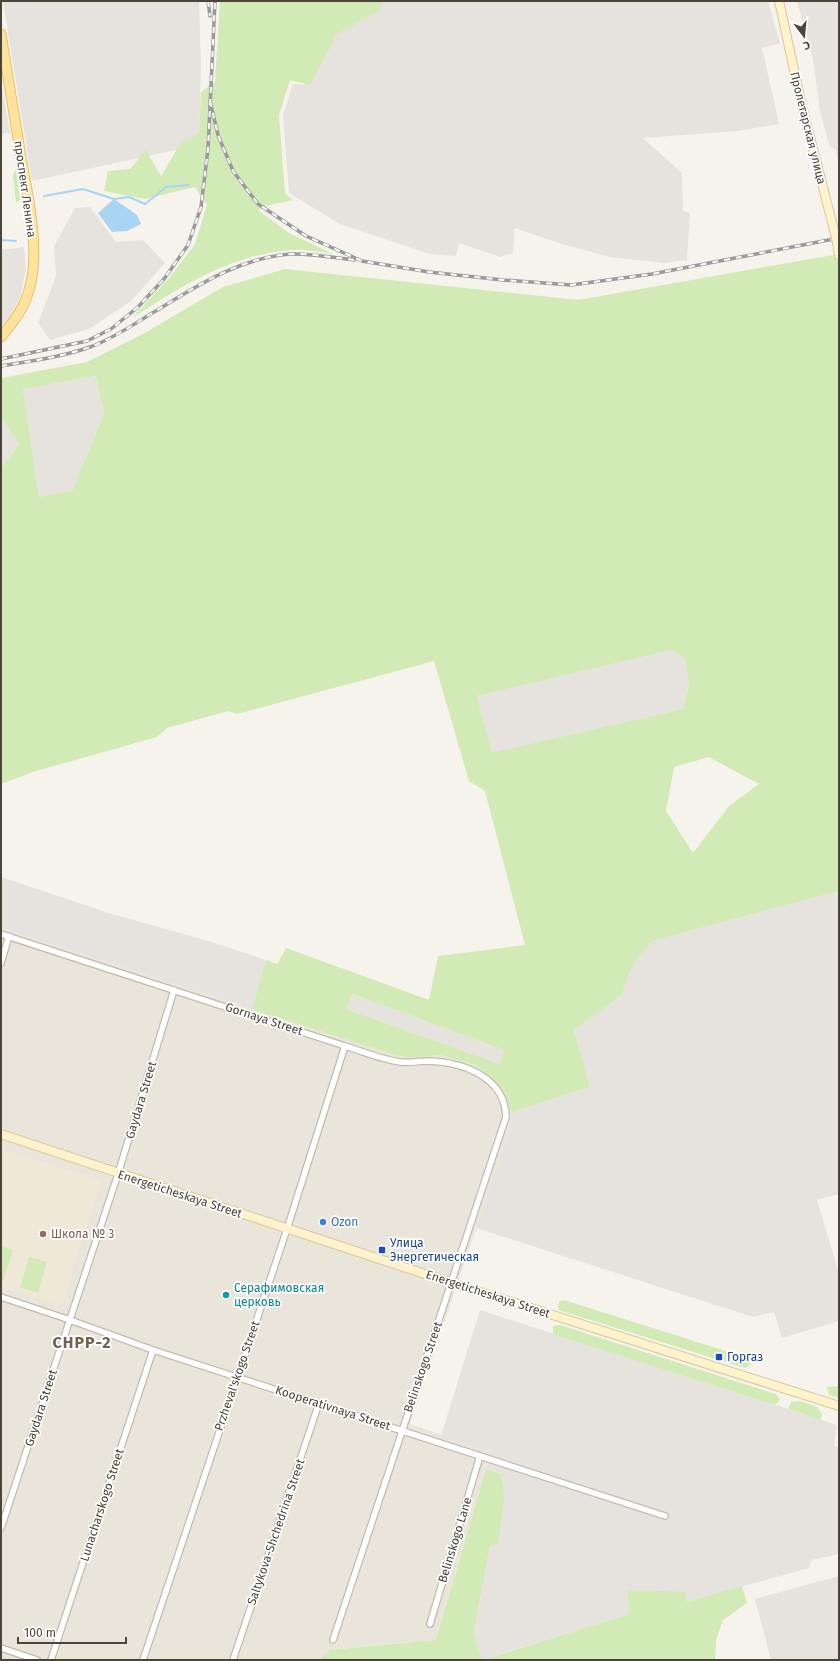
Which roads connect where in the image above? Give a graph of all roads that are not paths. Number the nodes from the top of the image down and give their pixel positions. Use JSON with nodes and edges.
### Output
{"nodes":[{"id":1,"x":779,"y":1,"type":"edge"},
{"id":2,"x":1,"y":34,"type":"edge"},
{"id":3,"x":839,"y":255,"type":"edge"},
{"id":4,"x":1,"y":337,"type":"edge"},
{"id":5,"x":1,"y":934,"type":"edge"},
{"id":6,"x":9,"y":936,"type":"junction"},
{"id":7,"x":1,"y":963,"type":"edge"},
{"id":8,"x":174,"y":990,"type":"junction"},
{"id":9,"x":345,"y":1046,"type":"junction"},
{"id":10,"x":506,"y":1117,"type":"joint"},
{"id":11,"x":1,"y":1134,"type":"edge"},
{"id":12,"x":118,"y":1174,"type":"junction"},
{"id":13,"x":287,"y":1229,"type":"junction"},
{"id":14,"x":452,"y":1283,"type":"junction"},
{"id":15,"x":1,"y":1298,"type":"edge"},
{"id":16,"x":70,"y":1320,"type":"junction"},
{"id":17,"x":153,"y":1350,"type":"junction"},
{"id":18,"x":237,"y":1377,"type":"junction"},
{"id":19,"x":319,"y":1404,"type":"junction"},
{"id":20,"x":839,"y":1406,"type":"edge"},
{"id":21,"x":402,"y":1430,"type":"junction"},
{"id":22,"x":480,"y":1456,"type":"junction"},
{"id":23,"x":665,"y":1516,"type":"dead end"},
{"id":24,"x":1,"y":1528,"type":"edge"},
{"id":25,"x":430,"y":1624,"type":"dead end"},
{"id":26,"x":333,"y":1640,"type":"dead end"},
{"id":27,"x":1,"y":1648,"type":"edge"},
{"id":28,"x":38,"y":1660,"type":"edge"},
{"id":29,"x":51,"y":1660,"type":"edge"},
{"id":30,"x":143,"y":1660,"type":"edge"},
{"id":31,"x":233,"y":1660,"type":"edge"}],
"edges":[{"from":1,"to":3,"type":"street","name":"Пролетарская улица","bridge":true},
{"from":2,"to":4,"type":"main road","name":"проспект Ленина"},
{"from":5,"to":6,"type":"street","name":"Gornaya Street"},
{"from":6,"to":7,"type":"street"},
{"from":6,"to":8,"type":"street","name":"Gornaya Street"},
{"from":8,"to":9,"type":"street","name":"Gornaya Street"},
{"from":8,"to":12,"type":"street","name":"Gaydara Street"},
{"from":9,"to":10,"type":"street","name":"Gornaya Street"},
{"from":9,"to":13,"type":"street","name":"Przheval'skogo Street"},
{"from":10,"to":14,"type":"street","name":"Belinskogo Street"},
{"from":11,"to":12,"type":"street","name":"Energeticheskaya Street"},
{"from":12,"to":13,"type":"street","name":"Energeticheskaya Street"},
{"from":12,"to":16,"type":"street","name":"Gaydara Street"},
{"from":13,"to":14,"type":"street","name":"Energeticheskaya Street"},
{"from":13,"to":18,"type":"street","name":"Przheval'skogo Street"},
{"from":14,"to":20,"type":"street","name":"Energeticheskaya Street"},
{"from":14,"to":21,"type":"street","name":"Belinskogo Street"},
{"from":15,"to":16,"type":"street","name":"Kooperativnaya Street"},
{"from":16,"to":17,"type":"street","name":"Kooperativnaya Street"},
{"from":16,"to":24,"type":"street","name":"Gaydara Street"},
{"from":17,"to":18,"type":"street","name":"Kooperativnaya Street"},
{"from":17,"to":29,"type":"street","name":"Lunacharskogo Street"},
{"from":18,"to":19,"type":"street","name":"Kooperativnaya Street"},
{"from":18,"to":30,"type":"street","name":"Przheval'skogo Street"},
{"from":19,"to":21,"type":"street","name":"Kooperativnaya Street"},
{"from":19,"to":31,"type":"street","name":"Saltykova-Shchedrina Street"},
{"from":21,"to":22,"type":"street","name":"Kooperativnaya Street"},
{"from":21,"to":26,"type":"street","name":"Belinskogo Street"},
{"from":22,"to":23,"type":"street","name":"Kooperativnaya Street"},
{"from":22,"to":25,"type":"street","name":"Belinskogo Lane"},
{"from":27,"to":28,"type":"street"}]}
